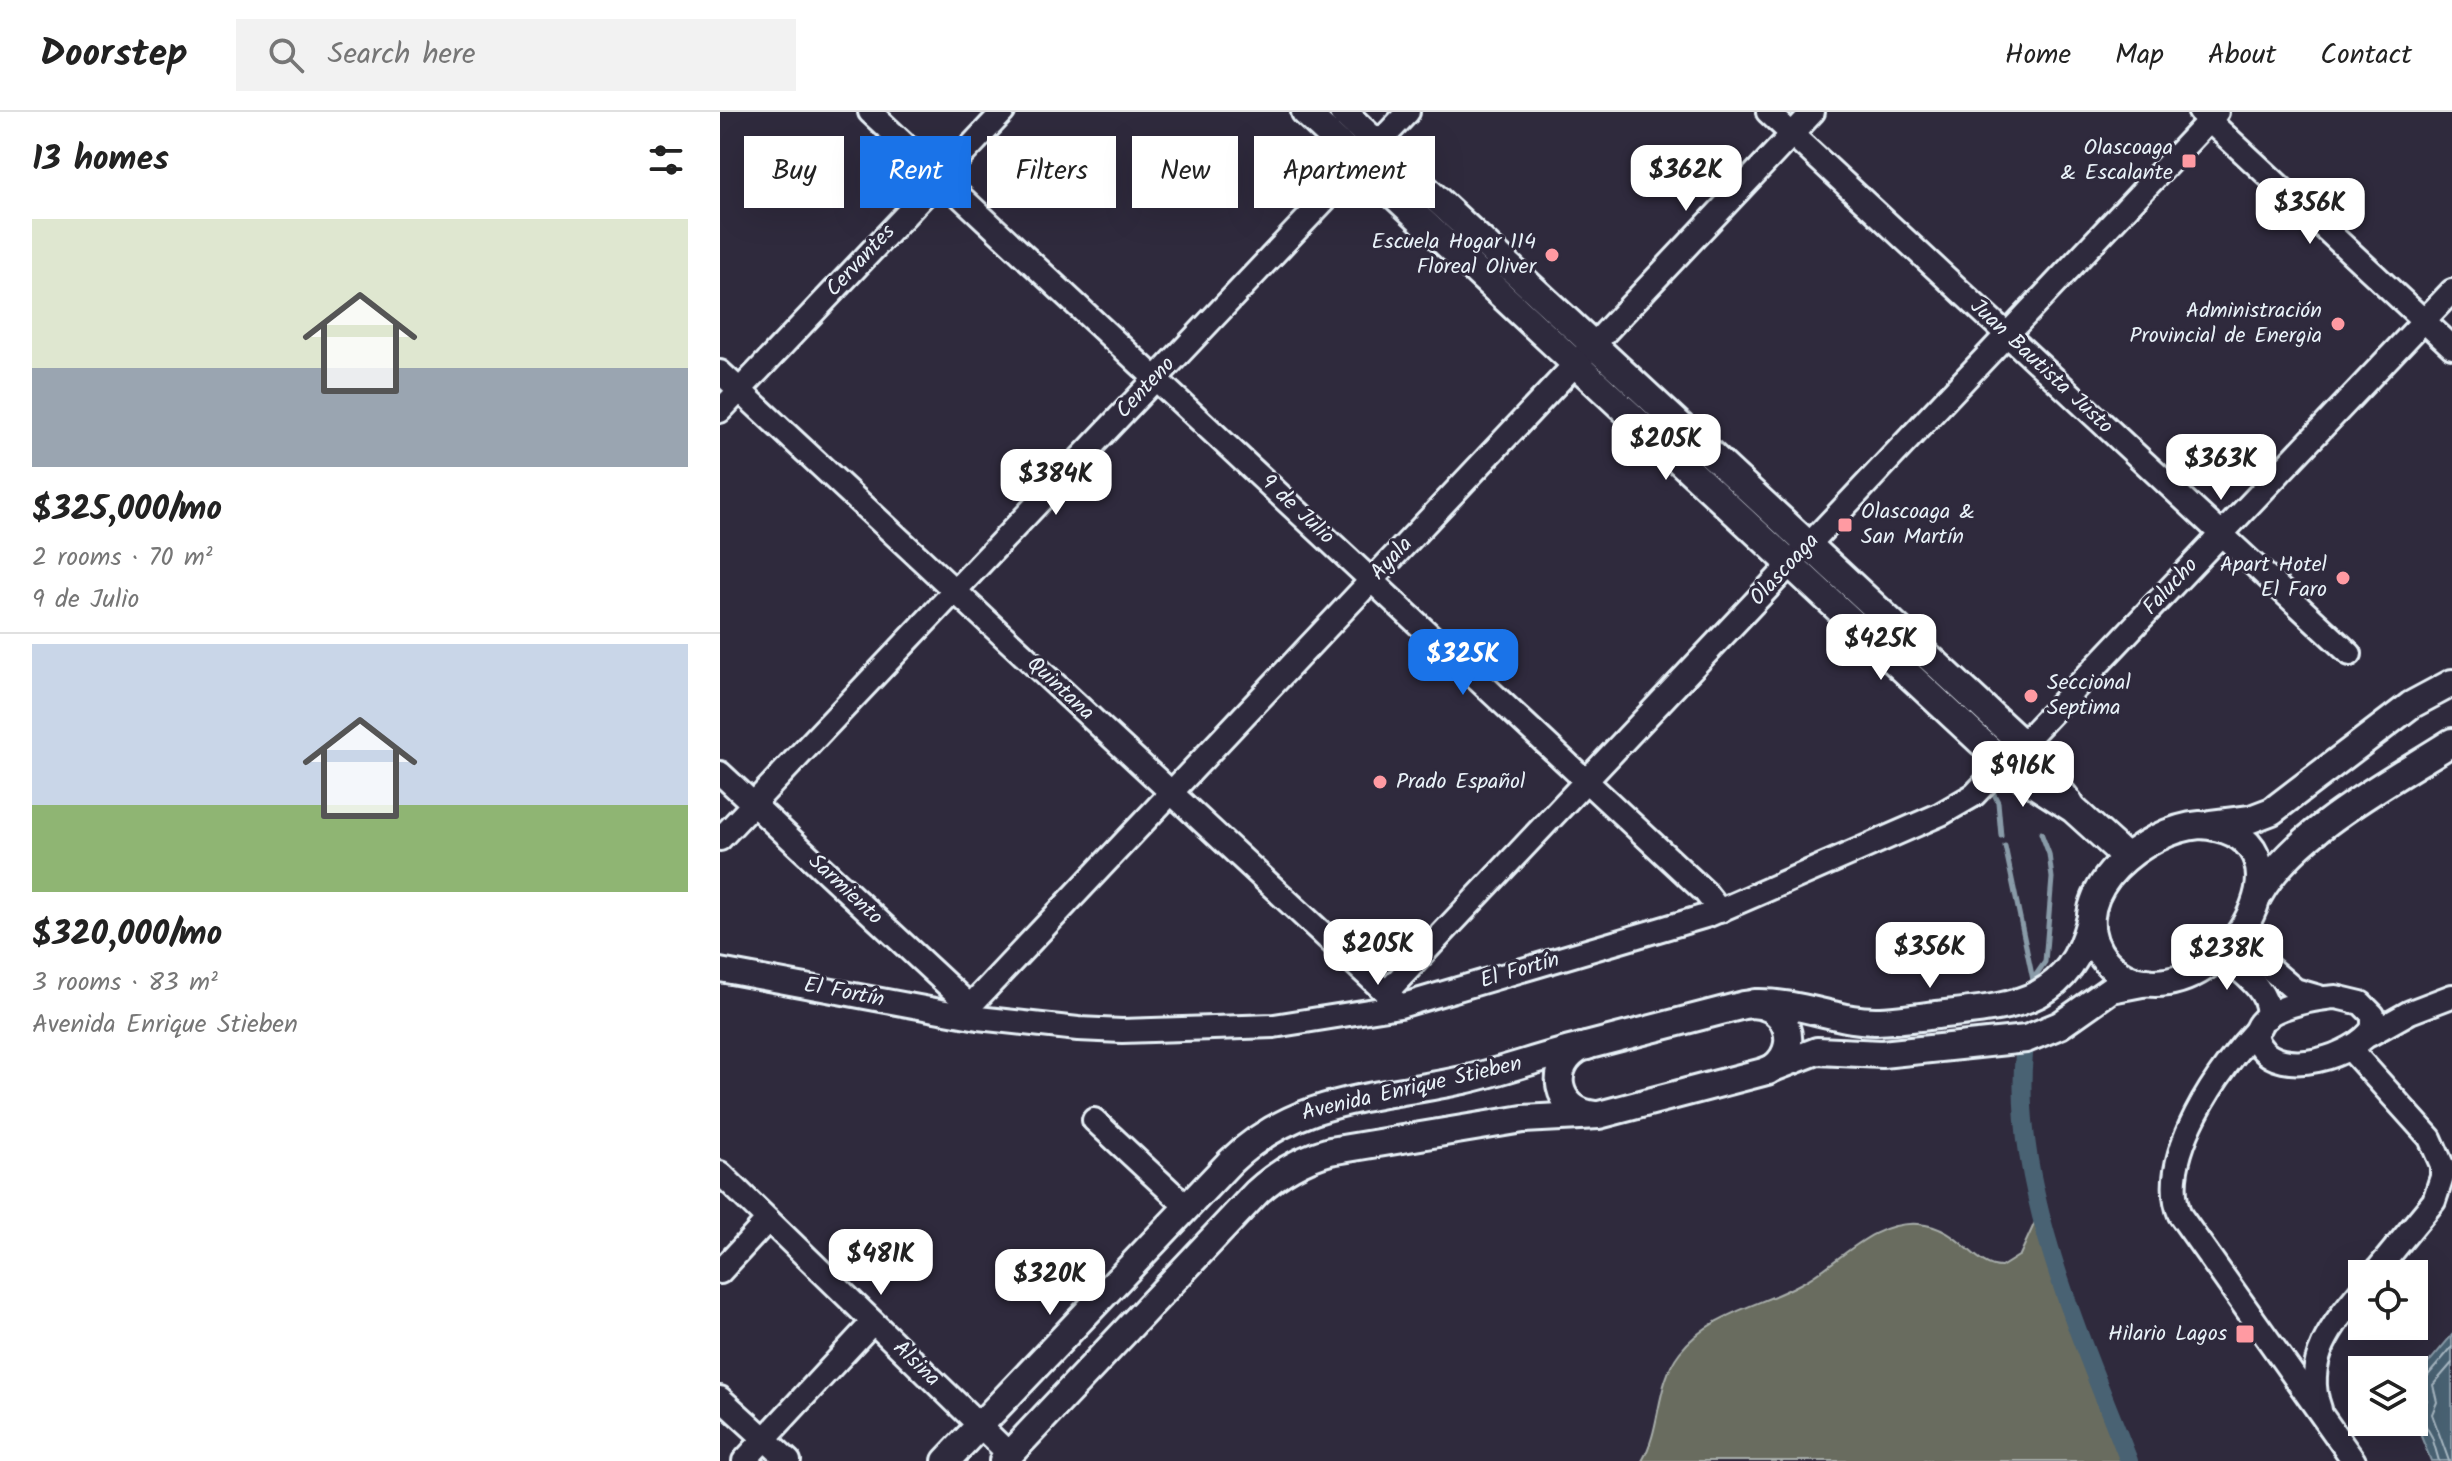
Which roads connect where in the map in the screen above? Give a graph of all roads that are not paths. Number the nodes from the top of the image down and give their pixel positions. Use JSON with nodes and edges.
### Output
{"nodes":[{"id":1,"x":870,"y":112,"type":"edge"},
{"id":2,"x":1003,"y":112,"type":"edge"},
{"id":3,"x":1305,"y":112,"type":"edge"},
{"id":4,"x":1343,"y":112,"type":"edge"},
{"id":5,"x":1408,"y":112,"type":"edge"},
{"id":6,"x":1768,"y":112,"type":"edge"},
{"id":7,"x":1813,"y":112,"type":"edge"},
{"id":8,"x":2209,"y":115,"type":"edge"},
{"id":9,"x":1792,"y":134,"type":"junction"},
{"id":10,"x":896,"y":136,"type":"edge"},
{"id":11,"x":1342,"y":136,"type":"edge"},
{"id":12,"x":1358,"y":136,"type":"edge"},
{"id":13,"x":1385,"y":136,"type":"edge"},
{"id":14,"x":971,"y":146,"type":"edge"},
{"id":15,"x":971,"y":206,"type":"edge"},
{"id":16,"x":913,"y":208,"type":"edge"},
{"id":17,"x":1316,"y":208,"type":"edge"},
{"id":18,"x":1422,"y":208,"type":"edge"},
{"id":19,"x":1433,"y":208,"type":"edge"},
{"id":20,"x":2452,"y":291,"type":"edge"},
{"id":21,"x":2424,"y":321,"type":"junction"},
{"id":22,"x":2007,"y":335,"type":"junction"},
{"id":23,"x":1594,"y":345,"type":"junction"},
{"id":24,"x":2452,"y":347,"type":"edge"},
{"id":25,"x":1575,"y":364,"type":"junction"},
{"id":26,"x":720,"y":372,"type":"edge"},
{"id":27,"x":1156,"y":378,"type":"junction"},
{"id":28,"x":740,"y":390,"type":"junction"},
{"id":29,"x":720,"y":411,"type":"edge"},
{"id":30,"x":2222,"y":534,"type":"junction"},
{"id":31,"x":1799,"y":555,"type":"junction"},
{"id":32,"x":1372,"y":580,"type":"junction"},
{"id":33,"x":955,"y":591,"type":"junction"},
{"id":34,"x":2350,"y":654,"type":"dead end"},
{"id":35,"x":2452,"y":683,"type":"edge"},
{"id":36,"x":2452,"y":742,"type":"edge"},
{"id":37,"x":2014,"y":754,"type":"junction"},
{"id":38,"x":720,"y":773,"type":"edge"},
{"id":39,"x":1586,"y":781,"type":"junction"},
{"id":40,"x":1172,"y":793,"type":"junction"},
{"id":41,"x":753,"y":804,"type":"junction"},
{"id":42,"x":2200,"y":825,"type":"junction"},
{"id":43,"x":720,"y":839,"type":"edge"},
{"id":44,"x":2126,"y":857,"type":"junction"},
{"id":45,"x":2258,"y":896,"type":"junction"},
{"id":46,"x":1720,"y":911,"type":"junction"},
{"id":47,"x":2091,"y":914,"type":"junction"},
{"id":48,"x":2228,"y":947,"type":"junction"},
{"id":49,"x":720,"y":970,"type":"edge"},
{"id":50,"x":2147,"y":982,"type":"junction"},
{"id":51,"x":2452,"y":996,"type":"edge"},
{"id":52,"x":2320,"y":998,"type":"junction"},
{"id":53,"x":1393,"y":999,"type":"junction"},
{"id":54,"x":2350,"y":999,"type":"junction"},
{"id":55,"x":1755,"y":1003,"type":"junction"},
{"id":56,"x":2429,"y":1003,"type":"junction"},
{"id":57,"x":1976,"y":1010,"type":"junction"},
{"id":58,"x":970,"y":1011,"type":"junction"},
{"id":59,"x":2263,"y":1022,"type":"junction"},
{"id":60,"x":2369,"y":1035,"type":"junction"},
{"id":61,"x":1979,"y":1045,"type":"junction"},
{"id":62,"x":1587,"y":1046,"type":"junction"},
{"id":63,"x":2351,"y":1050,"type":"junction"},
{"id":64,"x":1763,"y":1072,"type":"junction"},
{"id":65,"x":1599,"y":1115,"type":"junction"},
{"id":66,"x":1094,"y":1120,"type":"dead end"},
{"id":67,"x":720,"y":1173,"type":"edge"},
{"id":68,"x":1187,"y":1207,"type":"junction"},
{"id":69,"x":768,"y":1220,"type":"junction"},
{"id":70,"x":2386,"y":1260,"type":"edge"},
{"id":71,"x":720,"y":1272,"type":"edge"},
{"id":72,"x":2348,"y":1306,"type":"edge"},
{"id":73,"x":873,"y":1322,"type":"junction"},
{"id":74,"x":720,"y":1398,"type":"edge"},
{"id":75,"x":2324,"y":1418,"type":"junction"},
{"id":76,"x":980,"y":1427,"type":"junction"},
{"id":77,"x":764,"y":1439,"type":"junction"},
{"id":78,"x":1006,"y":1458,"type":"edge"},
{"id":79,"x":744,"y":1461,"type":"edge"},
{"id":80,"x":789,"y":1461,"type":"edge"},
{"id":81,"x":946,"y":1461,"type":"edge"},
{"id":82,"x":2354,"y":1461,"type":"edge"}],
"edges":[{"from":1,"to":10,"type":"street","name":"9 de Julio"},
{"from":2,"to":14,"type":"street","name":"Cervantes"},
{"from":3,"to":11,"type":"main road"},
{"from":4,"to":12,"type":"main road"},
{"from":5,"to":13,"type":"street","name":"Centeno"},
{"from":6,"to":9,"type":"street","name":"Juan Bautista Justo"},
{"from":7,"to":9,"type":"street","name":"Ayala"},
{"from":8,"to":21,"type":"street"},
{"from":8,"to":22,"type":"street","name":"Olascoaga"},
{"from":9,"to":22,"type":"street","name":"Juan Bautista Justo"},
{"from":9,"to":23,"type":"street","name":"Ayala"},
{"from":15,"to":27,"type":"street","name":"9 de Julio"},
{"from":16,"to":28,"type":"street","name":"Cervantes"},
{"from":17,"to":27,"type":"street","name":"Centeno"},
{"from":18,"to":25,"type":"main road"},
{"from":19,"to":23,"type":"main road"},
{"from":20,"to":21,"type":"street","name":"Falucho"},
{"from":21,"to":24,"type":"street"},
{"from":21,"to":30,"type":"street","name":"Falucho"},
{"from":22,"to":30,"type":"street","name":"Juan Bautista Justo"},
{"from":22,"to":31,"type":"street","name":"Olascoaga"},
{"from":23,"to":25,"type":"street","name":"Ayala"},
{"from":23,"to":31,"type":"main road"},
{"from":25,"to":31,"type":"main road"},
{"from":25,"to":32,"type":"street","name":"Ayala"},
{"from":26,"to":28,"type":"street","name":"Quintana"},
{"from":27,"to":32,"type":"street","name":"9 de Julio"},
{"from":27,"to":33,"type":"street","name":"Centeno"},
{"from":28,"to":29,"type":"street","name":"Cervantes"},
{"from":28,"to":33,"type":"street","name":"Quintana"},
{"from":30,"to":34,"type":"street","name":"Juan Bautista Justo"},
{"from":30,"to":37,"type":"street","name":"Falucho"},
{"from":31,"to":37,"type":"main road"},
{"from":31,"to":39,"type":"street","name":"Olascoaga"},
{"from":32,"to":39,"type":"street","name":"9 de Julio"},
{"from":32,"to":40,"type":"street","name":"Ayala"},
{"from":33,"to":40,"type":"street","name":"Quintana"},
{"from":33,"to":41,"type":"street","name":"Centeno"},
{"from":35,"to":42,"type":"main road"},
{"from":36,"to":45,"type":"main road"},
{"from":37,"to":44,"type":"main road"},
{"from":37,"to":46,"type":"street","name":"El Fortín"},
{"from":38,"to":41,"type":"street","name":"Sarmiento"},
{"from":39,"to":46,"type":"street","name":"9 de Julio"},
{"from":39,"to":53,"type":"street","name":"Olascoaga"},
{"from":40,"to":53,"type":"street","name":"Quintana"},
{"from":40,"to":58,"type":"street","name":"Ayala"},
{"from":41,"to":43,"type":"street","name":"Centeno"},
{"from":41,"to":58,"type":"street","name":"Sarmiento"},
{"from":42,"to":44,"type":"main road"},
{"from":42,"to":45,"type":"main road"},
{"from":44,"to":47,"type":"main road"},
{"from":45,"to":48,"type":"main road"},
{"from":46,"to":53,"type":"street","name":"El Fortín"},
{"from":47,"to":50,"type":"main road"},
{"from":47,"to":57,"type":"main road","name":"Avenida Enrique Stieben"},
{"from":48,"to":50,"type":"main road"},
{"from":48,"to":52,"type":"street"},
{"from":48,"to":59,"type":"street"},
{"from":49,"to":58,"type":"street","name":"El Fortín"},
{"from":50,"to":61,"type":"main road","name":"Avenida Enrique Stieben"},
{"from":51,"to":56,"type":"street"},
{"from":52,"to":54,"type":"street"},
{"from":52,"to":59,"type":"street"},
{"from":53,"to":58,"type":"street","name":"El Fortín"},
{"from":54,"to":56,"type":"street"},
{"from":54,"to":60,"type":"street"},
{"from":55,"to":57,"type":"main road","name":"Avenida Enrique Stieben"},
{"from":55,"to":62,"type":"main road","name":"Avenida Enrique Stieben"},
{"from":55,"to":64,"type":"main road"},
{"from":56,"to":60,"type":"street"},
{"from":57,"to":61,"type":"main road"},
{"from":59,"to":63,"type":"street"},
{"from":59,"to":75,"type":"street"},
{"from":60,"to":63,"type":"street"},
{"from":61,"to":64,"type":"main road","name":"Avenida Enrique Stieben"},
{"from":62,"to":65,"type":"main road"},
{"from":62,"to":68,"type":"main road","name":"Avenida Enrique Stieben"},
{"from":63,"to":70,"type":"street"},
{"from":64,"to":65,"type":"main road","name":"Avenida Enrique Stieben"},
{"from":65,"to":78,"type":"main road","name":"Avenida Enrique Stieben"},
{"from":66,"to":68,"type":"street"},
{"from":67,"to":69,"type":"street","name":"Alsina"},
{"from":68,"to":76,"type":"main road","name":"Avenida Enrique Stieben"},
{"from":69,"to":71,"type":"street"},
{"from":69,"to":73,"type":"street","name":"Alsina"},
{"from":72,"to":75,"type":"street"},
{"from":73,"to":76,"type":"street","name":"Alsina"},
{"from":73,"to":77,"type":"street"},
{"from":74,"to":77,"type":"street"},
{"from":75,"to":82,"type":"street"},
{"from":76,"to":78,"type":"street","name":"Alsina"},
{"from":76,"to":81,"type":"main road","name":"Avenida Enrique Stieben"},
{"from":77,"to":79,"type":"street"},
{"from":77,"to":80,"type":"street"}]}
